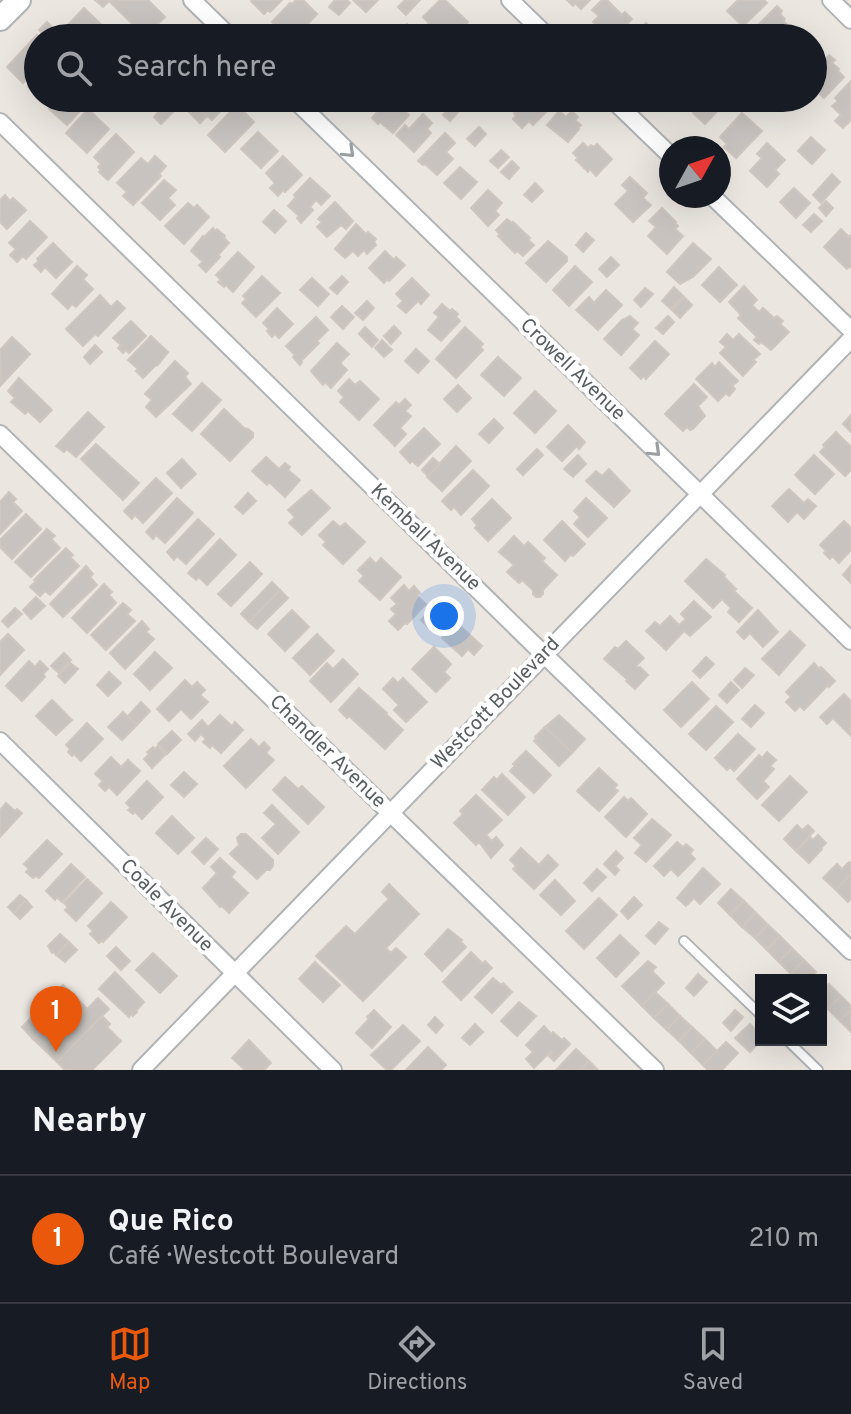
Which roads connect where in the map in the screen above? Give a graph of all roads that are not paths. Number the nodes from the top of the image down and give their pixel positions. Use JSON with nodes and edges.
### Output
{"nodes":[{"id":1,"x":19,"y":0,"type":"edge"},
{"id":2,"x":192,"y":0,"type":"edge"},
{"id":3,"x":510,"y":0,"type":"edge"},
{"id":4,"x":831,"y":0,"type":"edge"},
{"id":5,"x":0,"y":19,"type":"edge"},
{"id":6,"x":851,"y":20,"type":"edge"},
{"id":7,"x":217,"y":24,"type":"edge"},
{"id":8,"x":535,"y":24,"type":"edge"},
{"id":9,"x":307,"y":112,"type":"edge"},
{"id":10,"x":625,"y":112,"type":"edge"},
{"id":11,"x":0,"y":122,"type":"edge"},
{"id":12,"x":659,"y":144,"type":"edge"},
{"id":13,"x":724,"y":208,"type":"edge"},
{"id":14,"x":851,"y":330,"type":"edge"},
{"id":15,"x":851,"y":339,"type":"edge"},
{"id":16,"x":0,"y":434,"type":"edge"},
{"id":17,"x":700,"y":495,"type":"junction"},
{"id":18,"x":851,"y":641,"type":"edge"},
{"id":19,"x":544,"y":655,"type":"junction"},
{"id":20,"x":0,"y":741,"type":"edge"},
{"id":21,"x":391,"y":813,"type":"junction"},
{"id":22,"x":684,"y":941,"type":"dead end"},
{"id":23,"x":851,"y":951,"type":"edge"},
{"id":24,"x":235,"y":974,"type":"junction"},
{"id":25,"x":755,"y":1009,"type":"edge"},
{"id":26,"x":793,"y":1046,"type":"edge"},
{"id":27,"x":141,"y":1070,"type":"edge"},
{"id":28,"x":333,"y":1070,"type":"edge"},
{"id":29,"x":655,"y":1070,"type":"edge"},
{"id":30,"x":818,"y":1070,"type":"edge"}],
"edges":[{"from":1,"to":5,"type":"street"},
{"from":2,"to":7,"type":"street"},
{"from":3,"to":8,"type":"street"},
{"from":4,"to":6,"type":"street"},
{"from":9,"to":17,"type":"street","name":"Crowell Avenue","one_way":true},
{"from":10,"to":12,"type":"street"},
{"from":11,"to":19,"type":"street","name":"Kemball Avenue"},
{"from":13,"to":14,"type":"street"},
{"from":15,"to":17,"type":"street","name":"Westcott Boulevard"},
{"from":16,"to":21,"type":"street","name":"Chandler Avenue"},
{"from":17,"to":18,"type":"street","name":"Crowell Avenue"},
{"from":17,"to":19,"type":"street","name":"Westcott Boulevard"},
{"from":19,"to":21,"type":"street","name":"Westcott Boulevard"},
{"from":19,"to":23,"type":"street","name":"Kemball Avenue"},
{"from":20,"to":24,"type":"street","name":"Coale Avenue"},
{"from":21,"to":24,"type":"street","name":"Westcott Boulevard"},
{"from":21,"to":29,"type":"street","name":"Chandler Avenue"},
{"from":22,"to":25,"type":"lane"},
{"from":24,"to":27,"type":"street","name":"Westcott Boulevard"},
{"from":24,"to":28,"type":"street","name":"Coale Avenue"},
{"from":26,"to":30,"type":"lane"}]}
